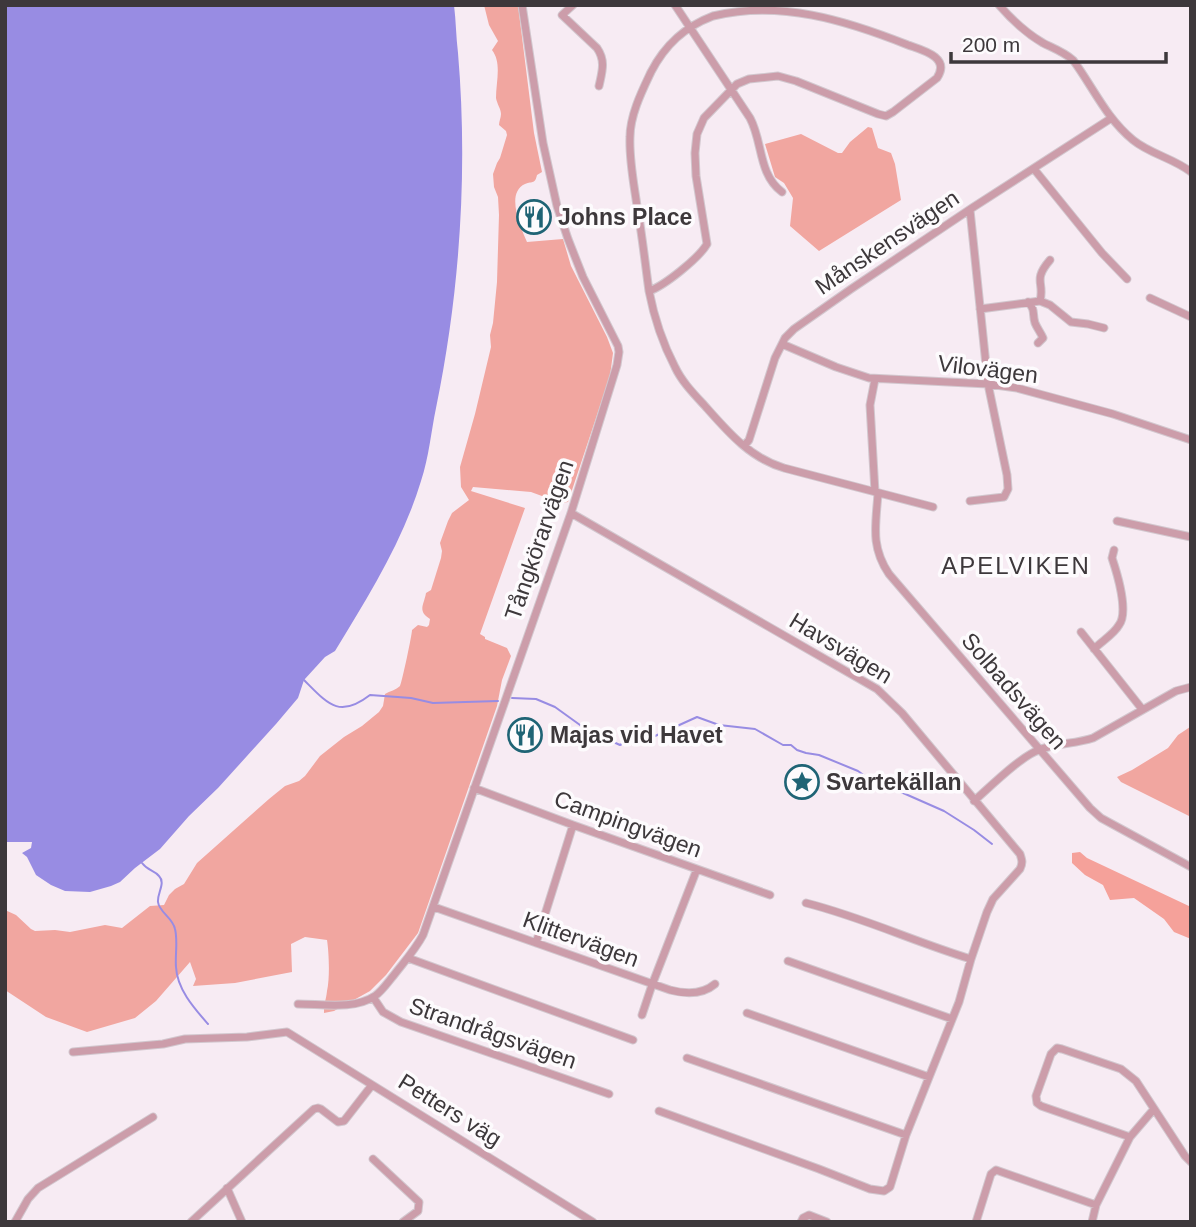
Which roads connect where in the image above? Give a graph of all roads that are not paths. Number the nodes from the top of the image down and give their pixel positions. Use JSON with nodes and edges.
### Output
{"nodes":[{"id":1,"x":522,"y":5,"type":"edge"},
{"id":2,"x":573,"y":5,"type":"edge"},
{"id":3,"x":675,"y":5,"type":"edge"},
{"id":4,"x":999,"y":5,"type":"edge"},
{"id":5,"x":689,"y":27,"type":"junction"},
{"id":6,"x":599,"y":86,"type":"dead end"},
{"id":7,"x":731,"y":88,"type":"junction"},
{"id":8,"x":1111,"y":119,"type":"junction"},
{"id":9,"x":1034,"y":169,"type":"junction"},
{"id":10,"x":1191,"y":172,"type":"edge"},
{"id":11,"x":782,"y":192,"type":"dead end"},
{"id":12,"x":970,"y":210,"type":"junction"},
{"id":13,"x":1050,"y":260,"type":"dead end"},
{"id":14,"x":1127,"y":279,"type":"dead end"},
{"id":15,"x":649,"y":290,"type":"junction"},
{"id":16,"x":1150,"y":298,"type":"dead end"},
{"id":17,"x":1040,"y":301,"type":"junction"},
{"id":18,"x":1028,"y":302,"type":"junction"},
{"id":19,"x":980,"y":309,"type":"junction"},
{"id":20,"x":1191,"y":317,"type":"edge"},
{"id":21,"x":1104,"y":328,"type":"dead end"},
{"id":22,"x":782,"y":344,"type":"junction"},
{"id":23,"x":1038,"y":344,"type":"dead end"},
{"id":24,"x":875,"y":379,"type":"junction"},
{"id":25,"x":988,"y":384,"type":"junction"},
{"id":26,"x":1191,"y":440,"type":"edge"},
{"id":27,"x":744,"y":446,"type":"junction"},
{"id":28,"x":877,"y":492,"type":"junction"},
{"id":29,"x":970,"y":501,"type":"dead end"},
{"id":30,"x":933,"y":507,"type":"dead end"},
{"id":31,"x":571,"y":513,"type":"junction"},
{"id":32,"x":1117,"y":522,"type":"dead end"},
{"id":33,"x":1191,"y":537,"type":"edge"},
{"id":34,"x":1114,"y":550,"type":"dead end"},
{"id":35,"x":1081,"y":632,"type":"dead end"},
{"id":36,"x":1094,"y":649,"type":"junction"},
{"id":37,"x":1191,"y":687,"type":"edge"},
{"id":38,"x":1142,"y":709,"type":"junction"},
{"id":39,"x":1040,"y":749,"type":"junction"},
{"id":40,"x":474,"y":788,"type":"junction"},
{"id":41,"x":974,"y":801,"type":"junction"},
{"id":42,"x":573,"y":825,"type":"junction"},
{"id":43,"x":1191,"y":867,"type":"edge"},
{"id":44,"x":697,"y":869,"type":"junction"},
{"id":45,"x":771,"y":894,"type":"dead end"},
{"id":46,"x":806,"y":903,"type":"dead end"},
{"id":47,"x":434,"y":907,"type":"junction"},
{"id":48,"x":536,"y":943,"type":"junction"},
{"id":49,"x":408,"y":958,"type":"junction"},
{"id":50,"x":971,"y":959,"type":"junction"},
{"id":51,"x":788,"y":961,"type":"dead end"},
{"id":52,"x":715,"y":984,"type":"dead end"},
{"id":53,"x":652,"y":985,"type":"junction"},
{"id":54,"x":373,"y":998,"type":"junction"},
{"id":55,"x":299,"y":1004,"type":"dead end"},
{"id":56,"x":747,"y":1013,"type":"dead end"},
{"id":57,"x":642,"y":1015,"type":"dead end"},
{"id":58,"x":953,"y":1019,"type":"junction"},
{"id":59,"x":633,"y":1040,"type":"dead end"},
{"id":60,"x":73,"y":1052,"type":"dead end"},
{"id":61,"x":687,"y":1058,"type":"dead end"},
{"id":62,"x":929,"y":1077,"type":"junction"},
{"id":63,"x":372,"y":1085,"type":"junction"},
{"id":64,"x":609,"y":1094,"type":"dead end"},
{"id":65,"x":1154,"y":1109,"type":"junction"},
{"id":66,"x":659,"y":1111,"type":"dead end"},
{"id":67,"x":153,"y":1117,"type":"dead end"},
{"id":68,"x":906,"y":1135,"type":"junction"},
{"id":69,"x":1130,"y":1136,"type":"junction"},
{"id":70,"x":373,"y":1159,"type":"dead end"},
{"id":71,"x":1191,"y":1162,"type":"edge"},
{"id":72,"x":227,"y":1188,"type":"junction"},
{"id":73,"x":1096,"y":1205,"type":"junction"},
{"id":74,"x":15,"y":1222,"type":"edge"},
{"id":75,"x":191,"y":1222,"type":"edge"},
{"id":76,"x":242,"y":1222,"type":"edge"},
{"id":77,"x":403,"y":1222,"type":"edge"},
{"id":78,"x":593,"y":1222,"type":"edge"},
{"id":79,"x":801,"y":1222,"type":"edge"},
{"id":80,"x":827,"y":1222,"type":"edge"},
{"id":81,"x":976,"y":1222,"type":"edge"},
{"id":82,"x":1092,"y":1222,"type":"edge"}],
"edges":[{"from":1,"to":31,"type":"street","name":"Tångkörarvägen"},
{"from":2,"to":6,"type":"street"},
{"from":3,"to":5,"type":"street"},
{"from":4,"to":8,"type":"street"},
{"from":5,"to":7,"type":"street"},
{"from":5,"to":7,"type":"street"},
{"from":5,"to":15,"type":"street"},
{"from":7,"to":11,"type":"street"},
{"from":7,"to":15,"type":"street"},
{"from":8,"to":9,"type":"street","name":"Månskensvägen"},
{"from":8,"to":10,"type":"street"},
{"from":9,"to":12,"type":"street","name":"Månskensvägen"},
{"from":9,"to":14,"type":"street"},
{"from":12,"to":19,"type":"street"},
{"from":12,"to":22,"type":"street","name":"Månskensvägen"},
{"from":13,"to":17,"type":"street"},
{"from":15,"to":27,"type":"street"},
{"from":16,"to":20,"type":"street"},
{"from":17,"to":18,"type":"street"},
{"from":17,"to":21,"type":"street"},
{"from":18,"to":19,"type":"street"},
{"from":18,"to":23,"type":"street"},
{"from":19,"to":25,"type":"street"},
{"from":22,"to":24,"type":"street","name":"Vilovägen"},
{"from":22,"to":27,"type":"street","name":"Månskensvägen"},
{"from":24,"to":25,"type":"street","name":"Vilovägen"},
{"from":24,"to":28,"type":"street","name":"Solbadsvägen"},
{"from":25,"to":26,"type":"street","name":"Vilovägen"},
{"from":25,"to":29,"type":"street"},
{"from":27,"to":28,"type":"street"},
{"from":28,"to":30,"type":"street"},
{"from":28,"to":39,"type":"street","name":"Solbadsvägen"},
{"from":31,"to":40,"type":"street","name":"Tångkörarvägen"},
{"from":31,"to":41,"type":"street","name":"Havsvägen"},
{"from":32,"to":33,"type":"street"},
{"from":34,"to":36,"type":"street"},
{"from":35,"to":36,"type":"street"},
{"from":36,"to":38,"type":"street"},
{"from":37,"to":38,"type":"street"},
{"from":38,"to":39,"type":"street"},
{"from":39,"to":41,"type":"street"},
{"from":39,"to":43,"type":"street","name":"Solbadsvägen"},
{"from":40,"to":42,"type":"street","name":"Campingvägen"},
{"from":40,"to":47,"type":"street","name":"Tångkörarvägen"},
{"from":41,"to":50,"type":"street","name":"Havsvägen"},
{"from":42,"to":44,"type":"street","name":"Campingvägen"},
{"from":42,"to":48,"type":"street"},
{"from":44,"to":45,"type":"street","name":"Campingvägen"},
{"from":44,"to":53,"type":"street"},
{"from":46,"to":50,"type":"street"},
{"from":47,"to":48,"type":"street","name":"Klittervägen"},
{"from":47,"to":49,"type":"street","name":"Tångkörarvägen"},
{"from":48,"to":53,"type":"street","name":"Klittervägen"},
{"from":49,"to":54,"type":"street","name":"Tångkörarvägen"},
{"from":49,"to":59,"type":"street"},
{"from":50,"to":58,"type":"street","name":"Havsvägen"},
{"from":51,"to":58,"type":"street"},
{"from":52,"to":53,"type":"street","name":"Klittervägen"},
{"from":53,"to":57,"type":"street"},
{"from":54,"to":55,"type":"street"},
{"from":54,"to":64,"type":"street","name":"Strandrågsvägen"},
{"from":56,"to":62,"type":"street"},
{"from":58,"to":62,"type":"street","name":"Havsvägen"},
{"from":60,"to":63,"type":"street","name":"Petters väg"},
{"from":61,"to":68,"type":"street"},
{"from":62,"to":68,"type":"street","name":"Havsvägen"},
{"from":63,"to":72,"type":"street"},
{"from":63,"to":78,"type":"street","name":"Petters väg"},
{"from":65,"to":69,"type":"street"},
{"from":65,"to":69,"type":"street"},
{"from":65,"to":71,"type":"street"},
{"from":66,"to":68,"type":"street","name":"Havsvägen"},
{"from":67,"to":74,"type":"street"},
{"from":69,"to":73,"type":"street"},
{"from":70,"to":77,"type":"street"},
{"from":72,"to":75,"type":"street"},
{"from":72,"to":76,"type":"street"},
{"from":73,"to":81,"type":"street"},
{"from":73,"to":82,"type":"street"},
{"from":79,"to":80,"type":"street"}]}
